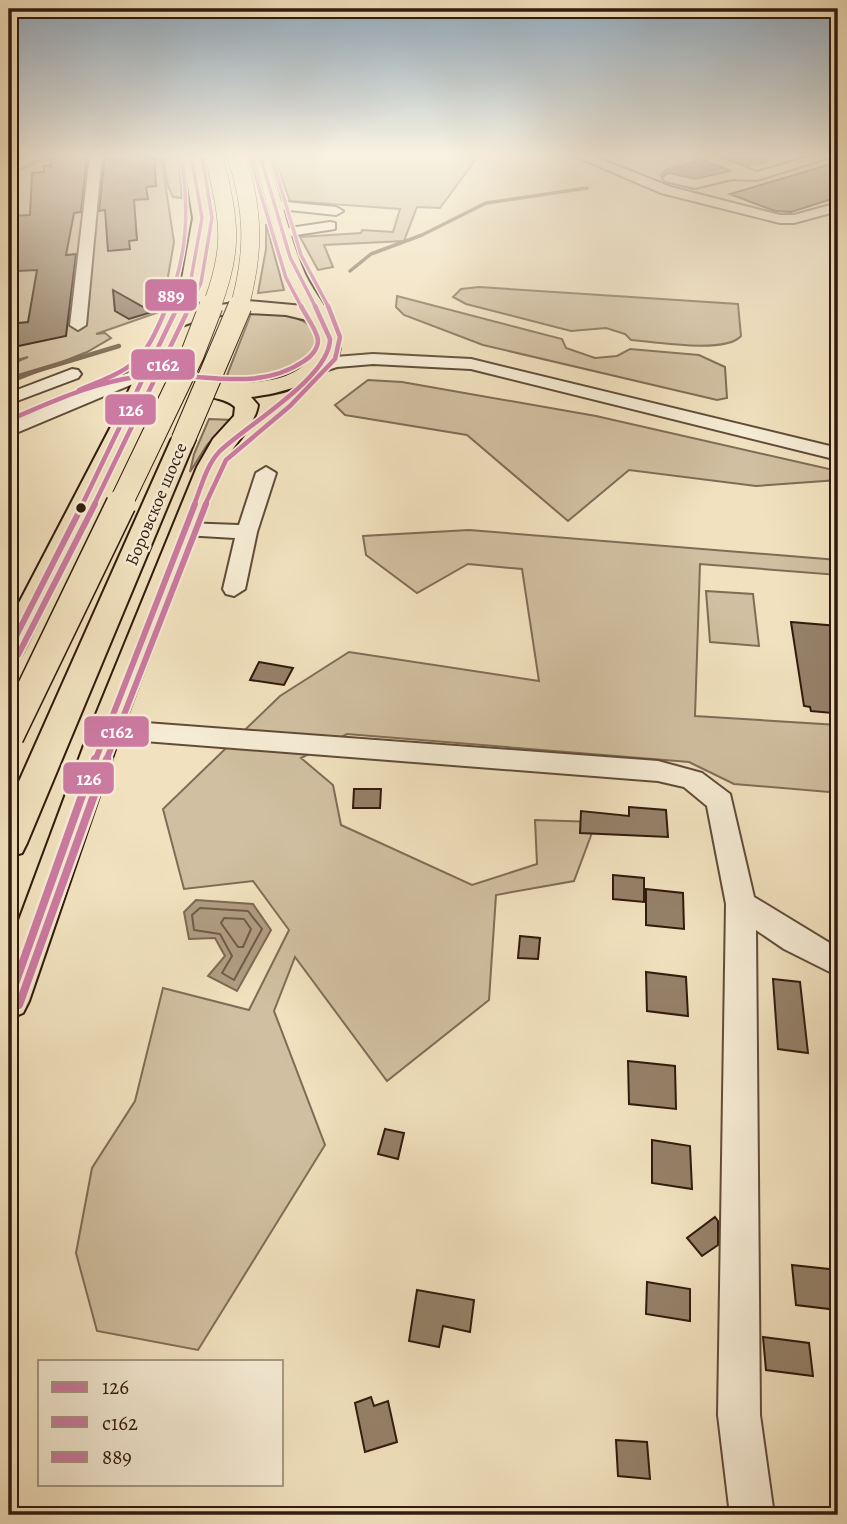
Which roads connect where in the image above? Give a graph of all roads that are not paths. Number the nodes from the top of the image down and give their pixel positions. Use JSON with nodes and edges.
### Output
{"nodes":[{"id":1,"x":88,"y":226,"type":"edge"},
{"id":2,"x":202,"y":226,"type":"edge"},
{"id":3,"x":229,"y":226,"type":"edge"},
{"id":4,"x":253,"y":226,"type":"edge"},
{"id":5,"x":281,"y":226,"type":"edge"},
{"id":6,"x":330,"y":226,"type":"dead end"},
{"id":7,"x":283,"y":233,"type":"junction"},
{"id":8,"x":296,"y":275,"type":"junction"},
{"id":9,"x":261,"y":308,"type":"junction"},
{"id":10,"x":78,"y":325,"type":"dead end"},
{"id":11,"x":323,"y":325,"type":"junction"},
{"id":12,"x":170,"y":326,"type":"junction"},
{"id":13,"x":373,"y":359,"type":"junction"},
{"id":14,"x":311,"y":371,"type":"junction"},
{"id":15,"x":149,"y":372,"type":"junction"},
{"id":16,"x":72,"y":374,"type":"dead end"},
{"id":17,"x":210,"y":389,"type":"junction"},
{"id":18,"x":9,"y":399,"type":"edge"},
{"id":19,"x":69,"y":406,"type":"junction"},
{"id":20,"x":129,"y":413,"type":"junction"},
{"id":21,"x":9,"y":431,"type":"edge"},
{"id":22,"x":838,"y":454,"type":"edge"},
{"id":23,"x":215,"y":457,"type":"junction"},
{"id":24,"x":266,"y":473,"type":"dead end"},
{"id":25,"x":184,"y":528,"type":"junction"},
{"id":26,"x":247,"y":532,"type":"junction"},
{"id":27,"x":234,"y":589,"type":"dead end"},
{"id":28,"x":9,"y":650,"type":"edge"},
{"id":29,"x":106,"y":729,"type":"junction"},
{"id":30,"x":9,"y":736,"type":"edge"},
{"id":31,"x":9,"y":842,"type":"edge"},
{"id":32,"x":741,"y":904,"type":"junction"},
{"id":33,"x":838,"y":963,"type":"edge"},
{"id":34,"x":9,"y":1001,"type":"edge"},
{"id":35,"x":752,"y":1515,"type":"edge"}],
"edges":[{"from":1,"to":10,"type":"street"},
{"from":2,"to":12,"type":"main road"},
{"from":3,"to":30,"type":"main road","name":"Боровское шоссе","bridge":true},
{"from":4,"to":31,"type":"main road","name":"Боровское шоссе","bridge":true},
{"from":5,"to":7,"type":"main road"},
{"from":6,"to":7,"type":"street"},
{"from":7,"to":8,"type":"main road"},
{"from":8,"to":9,"type":"main road"},
{"from":8,"to":11,"type":"main road"},
{"from":9,"to":11,"type":"main road"},
{"from":9,"to":12,"type":"main road"},
{"from":11,"to":13,"type":"street"},
{"from":11,"to":14,"type":"main road"},
{"from":12,"to":15,"type":"main road"},
{"from":13,"to":14,"type":"street"},
{"from":13,"to":22,"type":"street"},
{"from":14,"to":17,"type":"main road"},
{"from":14,"to":23,"type":"main road"},
{"from":15,"to":17,"type":"main road"},
{"from":15,"to":19,"type":"street"},
{"from":15,"to":19,"type":"street"},
{"from":15,"to":20,"type":"main road"},
{"from":16,"to":18,"type":"street"},
{"from":17,"to":23,"type":"main road"},
{"from":19,"to":20,"type":"street"},
{"from":19,"to":21,"type":"street"},
{"from":20,"to":28,"type":"main road"},
{"from":23,"to":25,"type":"main road"},
{"from":24,"to":26,"type":"street"},
{"from":25,"to":26,"type":"street"},
{"from":25,"to":29,"type":"main road"},
{"from":26,"to":27,"type":"street"},
{"from":29,"to":32,"type":"street"},
{"from":29,"to":34,"type":"main road"},
{"from":32,"to":33,"type":"street"},
{"from":32,"to":35,"type":"street"}]}
